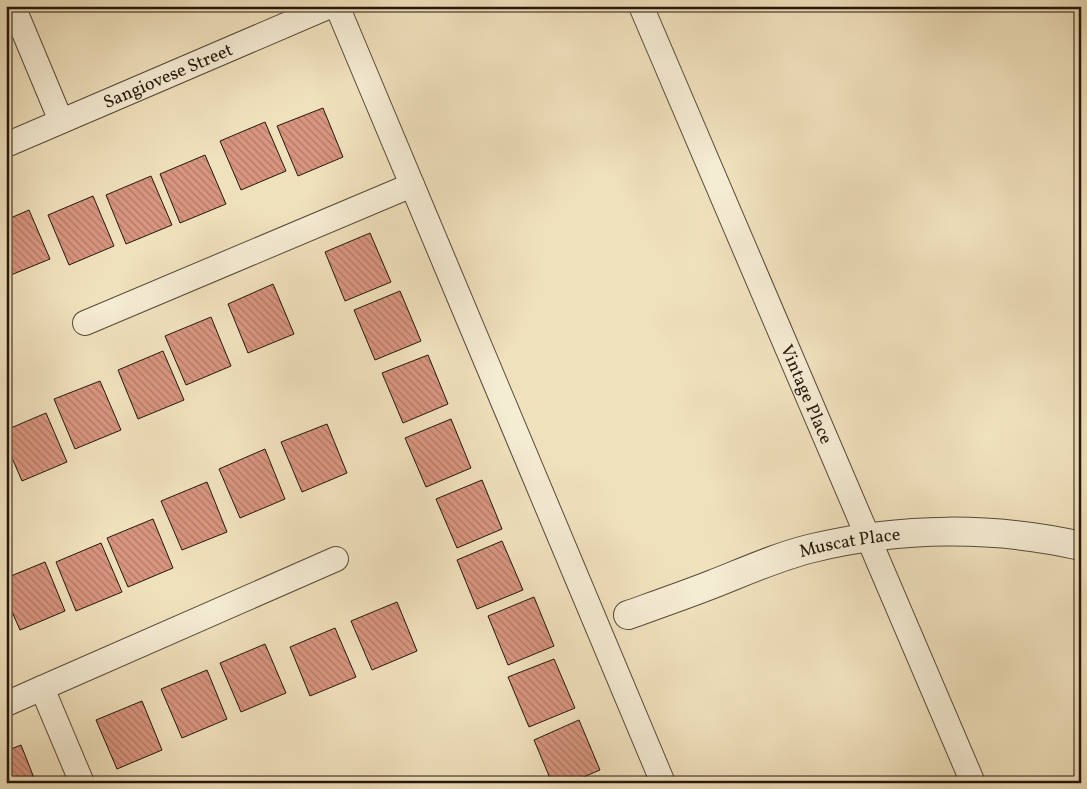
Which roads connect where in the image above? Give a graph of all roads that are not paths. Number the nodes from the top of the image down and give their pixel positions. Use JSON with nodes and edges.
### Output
{"nodes":[{"id":1,"x":13,"y":6,"type":"edge"},
{"id":2,"x":330,"y":6,"type":"edge"},
{"id":3,"x":337,"y":6,"type":"edge"},
{"id":4,"x":641,"y":6,"type":"edge"},
{"id":5,"x":61,"y":121,"type":"junction"},
{"id":6,"x":6,"y":145,"type":"edge"},
{"id":7,"x":412,"y":185,"type":"junction"},
{"id":8,"x":85,"y":323,"type":"dead end"},
{"id":9,"x":868,"y":538,"type":"junction"},
{"id":10,"x":1081,"y":546,"type":"edge"},
{"id":11,"x":336,"y":559,"type":"dead end"},
{"id":12,"x":628,"y":615,"type":"dead end"},
{"id":13,"x":42,"y":688,"type":"junction"},
{"id":14,"x":6,"y":704,"type":"edge"},
{"id":15,"x":82,"y":783,"type":"edge"},
{"id":16,"x":664,"y":783,"type":"edge"},
{"id":17,"x":973,"y":783,"type":"edge"}],
"edges":[{"from":1,"to":5,"type":"street"},
{"from":2,"to":5,"type":"street","name":"Sangiovese Street"},
{"from":3,"to":7,"type":"street"},
{"from":4,"to":9,"type":"street","name":"Vintage Place"},
{"from":5,"to":6,"type":"street","name":"Sangiovese Street"},
{"from":7,"to":8,"type":"street"},
{"from":7,"to":16,"type":"street"},
{"from":9,"to":10,"type":"street","name":"Muscat Place"},
{"from":9,"to":12,"type":"street","name":"Muscat Place"},
{"from":9,"to":17,"type":"street","name":"Vintage Place"},
{"from":11,"to":13,"type":"street"},
{"from":13,"to":14,"type":"street"},
{"from":13,"to":15,"type":"street"}]}
